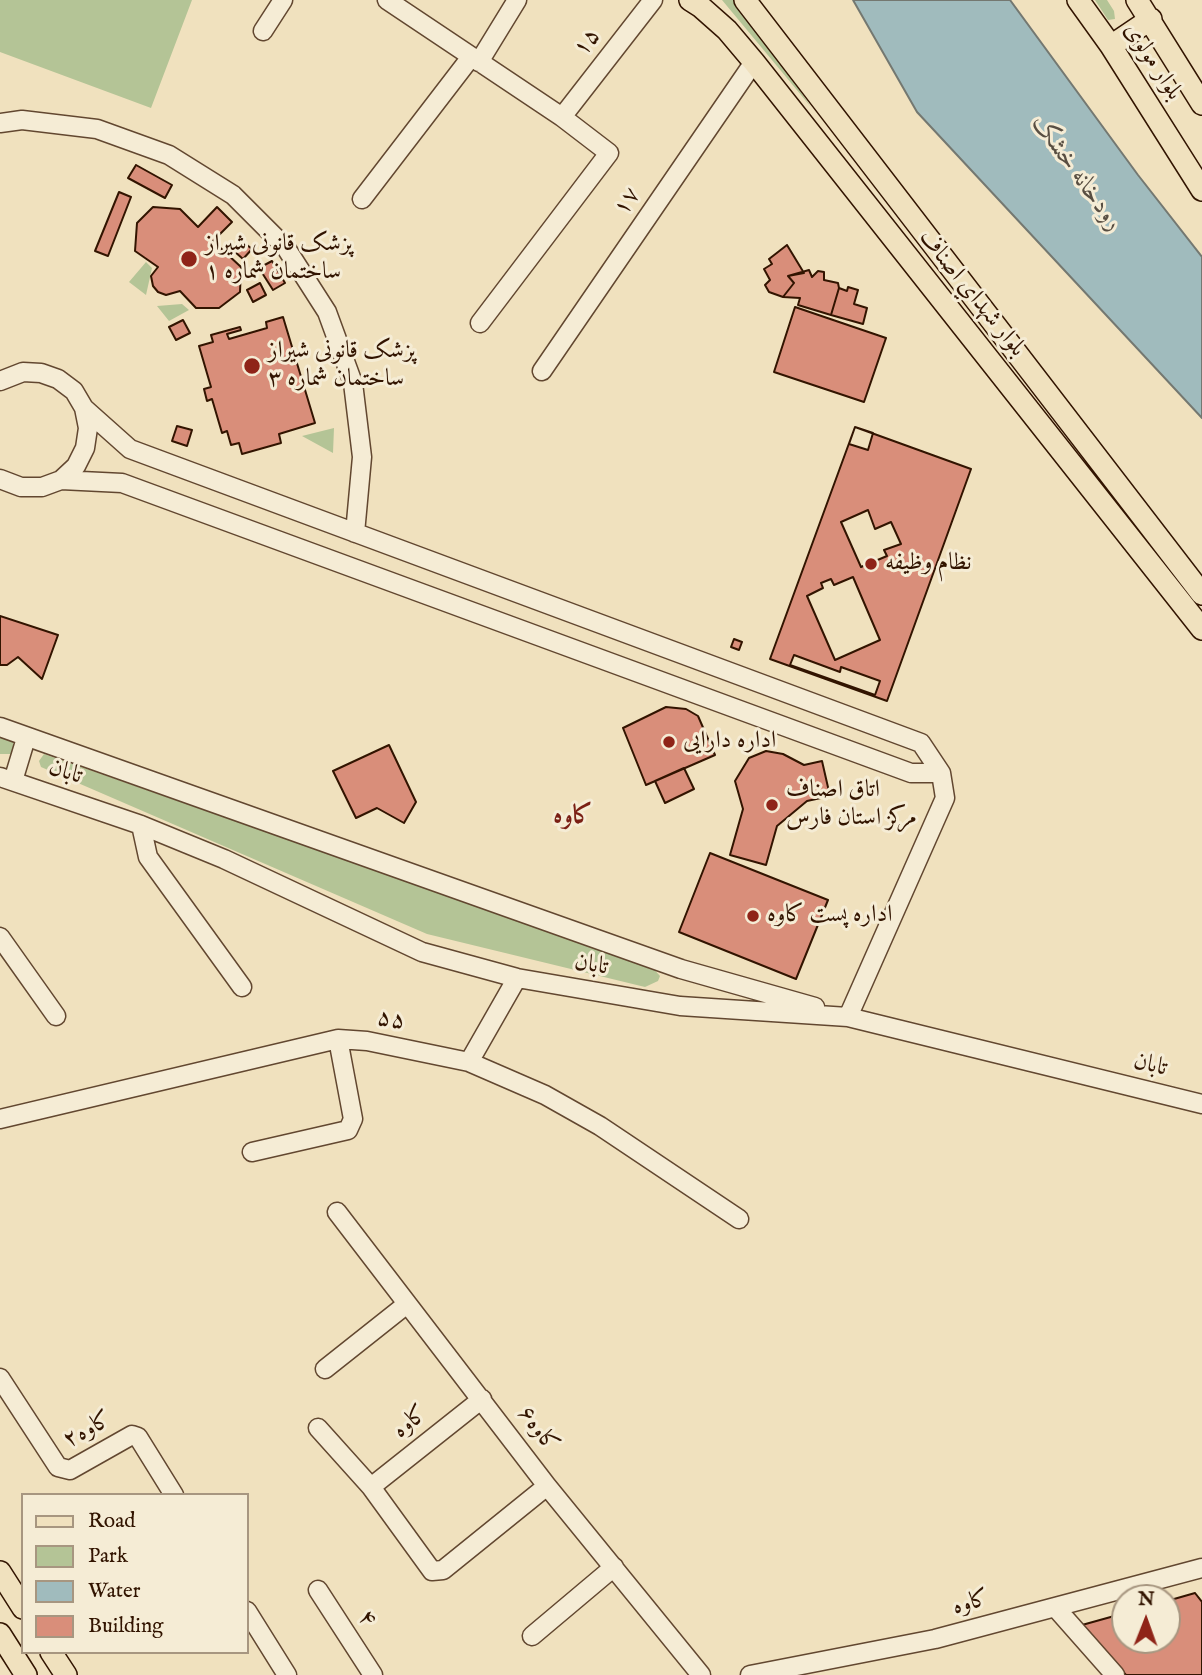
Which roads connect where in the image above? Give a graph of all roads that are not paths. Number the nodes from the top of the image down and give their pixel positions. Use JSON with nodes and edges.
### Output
{"nodes":[{"id":1,"x":284,"y":0,"type":"edge"},
{"id":2,"x":387,"y":0,"type":"edge"},
{"id":3,"x":517,"y":0,"type":"edge"},
{"id":4,"x":653,"y":0,"type":"edge"},
{"id":5,"x":690,"y":0,"type":"edge"},
{"id":6,"x":745,"y":0,"type":"edge"},
{"id":7,"x":1078,"y":0,"type":"edge"},
{"id":8,"x":1137,"y":0,"type":"edge"},
{"id":9,"x":1151,"y":19,"type":"junction"},
{"id":10,"x":263,"y":31,"type":"dead end"},
{"id":11,"x":1111,"y":46,"type":"junction"},
{"id":12,"x":475,"y":59,"type":"junction"},
{"id":13,"x":754,"y":62,"type":"junction"},
{"id":14,"x":1202,"y":103,"type":"edge"},
{"id":15,"x":562,"y":117,"type":"junction"},
{"id":16,"x":0,"y":123,"type":"edge"},
{"id":17,"x":1202,"y":190,"type":"edge"},
{"id":18,"x":362,"y":199,"type":"dead end"},
{"id":19,"x":480,"y":323,"type":"dead end"},
{"id":20,"x":542,"y":371,"type":"dead end"},
{"id":21,"x":0,"y":381,"type":"edge"},
{"id":22,"x":84,"y":408,"type":"junction"},
{"id":23,"x":0,"y":479,"type":"edge"},
{"id":24,"x":61,"y":480,"type":"junction"},
{"id":25,"x":355,"y":533,"type":"junction"},
{"id":26,"x":1202,"y":594,"type":"edge"},
{"id":27,"x":1202,"y":629,"type":"edge"},
{"id":28,"x":0,"y":727,"type":"edge"},
{"id":29,"x":26,"y":738,"type":"junction"},
{"id":30,"x":941,"y":773,"type":"junction"},
{"id":31,"x":6,"y":779,"type":"edge"},
{"id":32,"x":141,"y":825,"type":"junction"},
{"id":33,"x":0,"y":937,"type":"edge"},
{"id":34,"x":517,"y":978,"type":"junction"},
{"id":35,"x":242,"y":987,"type":"dead end"},
{"id":36,"x":56,"y":1016,"type":"dead end"},
{"id":37,"x":848,"y":1017,"type":"junction"},
{"id":38,"x":338,"y":1039,"type":"junction"},
{"id":39,"x":469,"y":1062,"type":"junction"},
{"id":40,"x":1202,"y":1104,"type":"edge"},
{"id":41,"x":0,"y":1119,"type":"edge"},
{"id":42,"x":252,"y":1152,"type":"dead end"},
{"id":43,"x":337,"y":1212,"type":"dead end"},
{"id":44,"x":738,"y":1219,"type":"dead end"},
{"id":45,"x":407,"y":1304,"type":"junction"},
{"id":46,"x":326,"y":1369,"type":"dead end"},
{"id":47,"x":0,"y":1378,"type":"edge"},
{"id":48,"x":482,"y":1399,"type":"junction"},
{"id":49,"x":318,"y":1428,"type":"dead end"},
{"id":50,"x":547,"y":1486,"type":"junction"},
{"id":51,"x":370,"y":1487,"type":"junction"},
{"id":52,"x":173,"y":1493,"type":"edge"},
{"id":53,"x":614,"y":1567,"type":"junction"},
{"id":54,"x":0,"y":1572,"type":"edge"},
{"id":55,"x":1199,"y":1574,"type":"edge"},
{"id":56,"x":318,"y":1590,"type":"dead end"},
{"id":57,"x":21,"y":1605,"type":"edge"},
{"id":58,"x":1055,"y":1607,"type":"junction"},
{"id":59,"x":248,"y":1613,"type":"edge"},
{"id":60,"x":0,"y":1634,"type":"edge"},
{"id":61,"x":532,"y":1636,"type":"dead end"},
{"id":62,"x":52,"y":1654,"type":"edge"},
{"id":63,"x":26,"y":1675,"type":"edge"},
{"id":64,"x":66,"y":1675,"type":"edge"},
{"id":65,"x":287,"y":1675,"type":"edge"},
{"id":66,"x":373,"y":1675,"type":"edge"},
{"id":67,"x":701,"y":1675,"type":"edge"},
{"id":68,"x":750,"y":1675,"type":"edge"},
{"id":69,"x":1115,"y":1675,"type":"edge"}],
"edges":[{"from":1,"to":10,"type":"street"},
{"from":2,"to":12,"type":"street"},
{"from":3,"to":12,"type":"street"},
{"from":4,"to":15,"type":"street","name":"۱۵"},
{"from":5,"to":13,"type":"main road","name":"بلوار شهداي اصناف"},
{"from":6,"to":26,"type":"main road","name":"بلوار شهداي اصناف"},
{"from":7,"to":11,"type":"main road","name":"بلوار مولوی"},
{"from":8,"to":9,"type":"main road","name":"بلوار مولوی"},
{"from":9,"to":11,"type":"main road"},
{"from":9,"to":14,"type":"main road","name":"بلوار مولوی"},
{"from":11,"to":17,"type":"main road","name":"بلوار مولوی"},
{"from":12,"to":15,"type":"street"},
{"from":12,"to":18,"type":"street"},
{"from":13,"to":20,"type":"street","name":"۱۷"},
{"from":13,"to":27,"type":"main road","name":"بلوار شهداي اصناف"},
{"from":15,"to":19,"type":"street"},
{"from":16,"to":25,"type":"street"},
{"from":21,"to":22,"type":"street"},
{"from":22,"to":24,"type":"street"},
{"from":22,"to":25,"type":"street"},
{"from":23,"to":24,"type":"street"},
{"from":24,"to":30,"type":"street"},
{"from":25,"to":30,"type":"street"},
{"from":28,"to":29,"type":"street"},
{"from":29,"to":31,"type":"street"},
{"from":29,"to":37,"type":"street"},
{"from":30,"to":37,"type":"street"},
{"from":31,"to":32,"type":"street","name":"تابان"},
{"from":32,"to":34,"type":"street","name":"تابان"},
{"from":32,"to":35,"type":"street"},
{"from":33,"to":36,"type":"street"},
{"from":34,"to":37,"type":"street","name":"تابان"},
{"from":34,"to":39,"type":"street"},
{"from":37,"to":40,"type":"street","name":"تابان"},
{"from":38,"to":39,"type":"street","name":"۵۵"},
{"from":38,"to":41,"type":"street","name":"۵۵"},
{"from":38,"to":42,"type":"street"},
{"from":39,"to":44,"type":"street","name":"۵۵"},
{"from":43,"to":45,"type":"street","name":"کاوه۶"},
{"from":45,"to":46,"type":"street"},
{"from":45,"to":48,"type":"street","name":"کاوه۶"},
{"from":47,"to":52,"type":"street","name":"کاوه۲"},
{"from":48,"to":50,"type":"street","name":"کاوه۶"},
{"from":48,"to":51,"type":"street","name":"کاوه"},
{"from":49,"to":51,"type":"street"},
{"from":50,"to":51,"type":"street"},
{"from":50,"to":53,"type":"street","name":"کاوه۶"},
{"from":53,"to":61,"type":"street"},
{"from":53,"to":67,"type":"street","name":"کاوه۶"},
{"from":54,"to":57,"type":"main road"},
{"from":55,"to":58,"type":"street","name":"کاوه"},
{"from":56,"to":66,"type":"street","name":"۴"},
{"from":58,"to":68,"type":"street","name":"کاوه"},
{"from":58,"to":69,"type":"street"},
{"from":59,"to":65,"type":"street"},
{"from":60,"to":63,"type":"main road"},
{"from":62,"to":64,"type":"main road"}]}
